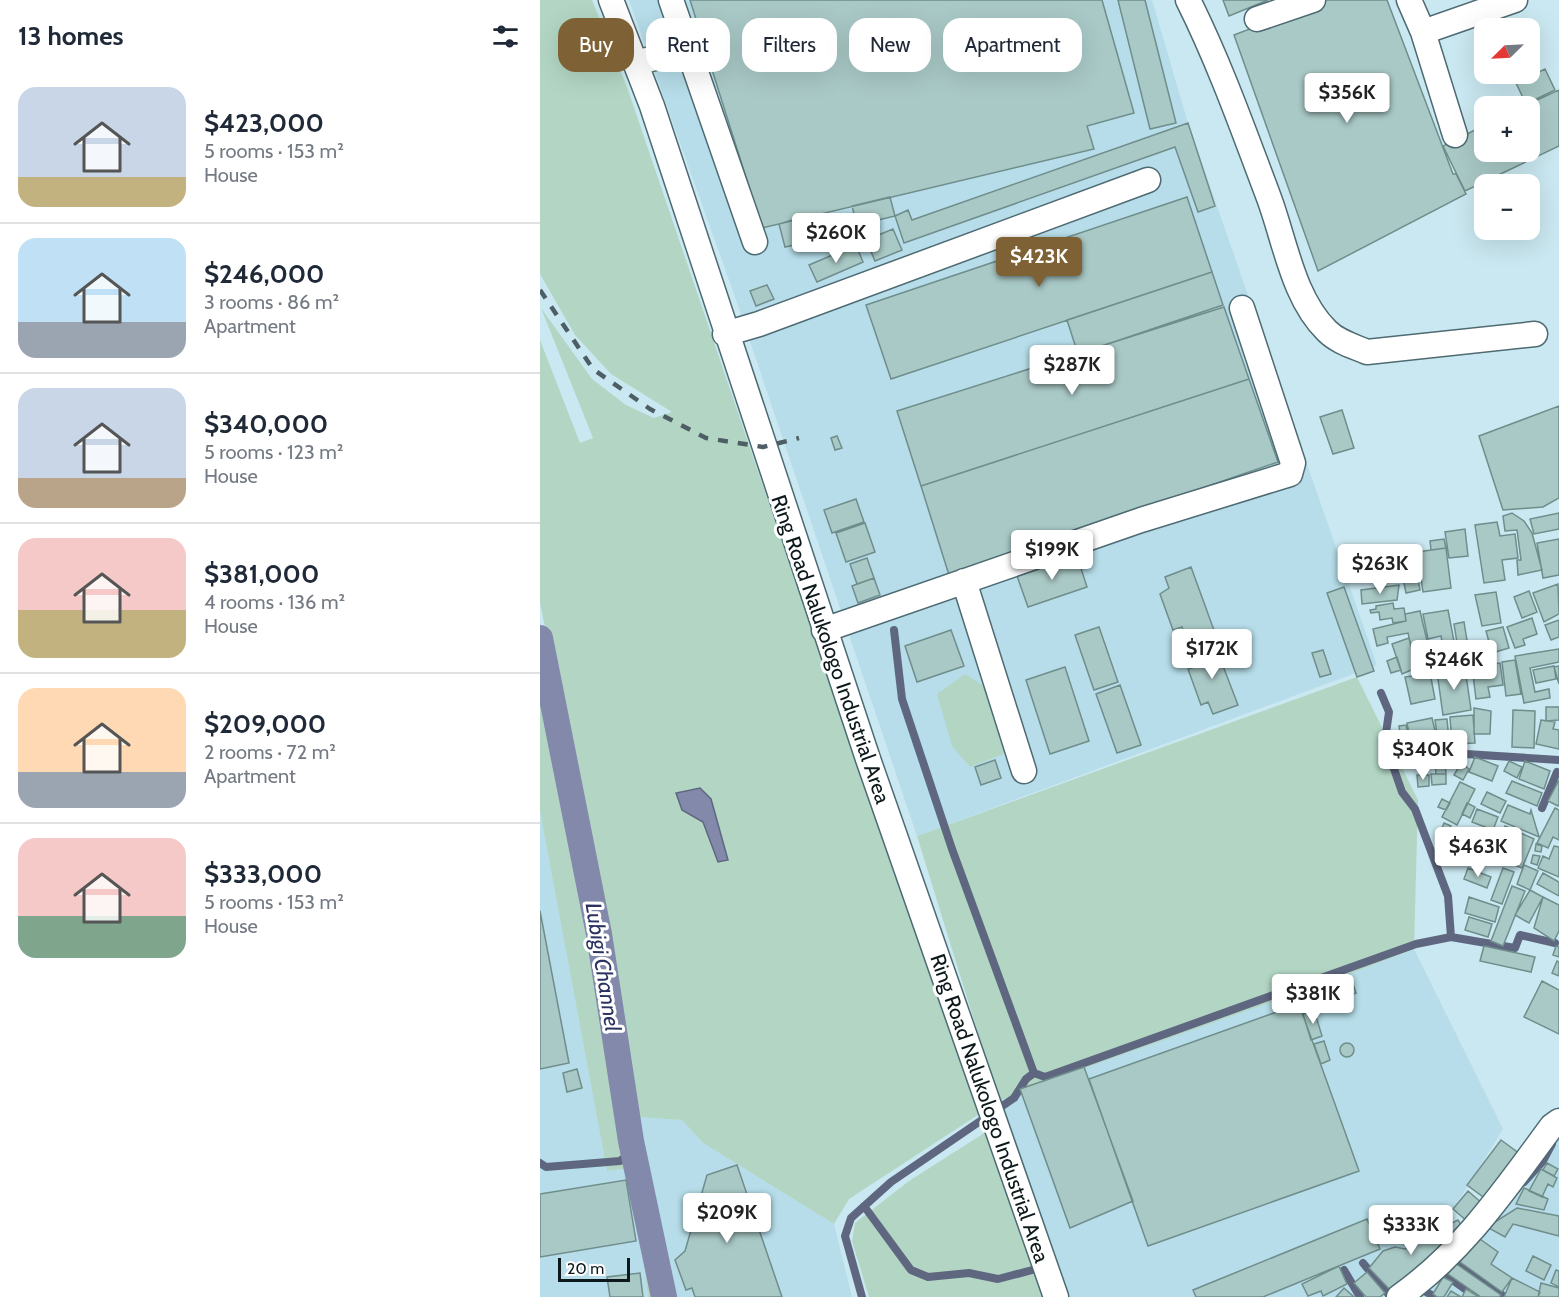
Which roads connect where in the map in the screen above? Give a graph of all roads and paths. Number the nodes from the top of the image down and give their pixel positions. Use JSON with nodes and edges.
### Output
{"nodes":[{"id":1,"x":611,"y":0,"type":"edge"},
{"id":2,"x":671,"y":0,"type":"edge"},
{"id":3,"x":1188,"y":0,"type":"edge"},
{"id":4,"x":1313,"y":0,"type":"edge"},
{"id":5,"x":1409,"y":0,"type":"edge"},
{"id":6,"x":1515,"y":0,"type":"edge"},
{"id":7,"x":677,"y":18,"type":"edge"},
{"id":8,"x":1257,"y":19,"type":"dead end"},
{"id":9,"x":1423,"y":32,"type":"junction"},
{"id":10,"x":646,"y":60,"type":"edge"},
{"id":11,"x":635,"y":63,"type":"junction"},
{"id":12,"x":695,"y":72,"type":"edge"},
{"id":13,"x":1455,"y":135,"type":"dead end"},
{"id":14,"x":1148,"y":180,"type":"dead end"},
{"id":15,"x":755,"y":242,"type":"dead end"},
{"id":16,"x":1242,"y":308,"type":"dead end"},
{"id":17,"x":725,"y":334,"type":"junction"},
{"id":18,"x":1535,"y":334,"type":"dead end"},
{"id":19,"x":964,"y":581,"type":"junction"},
{"id":20,"x":824,"y":630,"type":"junction"},
{"id":21,"x":1024,"y":771,"type":"dead end"},
{"id":22,"x":1559,"y":1121,"type":"edge"},
{"id":23,"x":1056,"y":1297,"type":"edge"},
{"id":24,"x":1400,"y":1297,"type":"edge"}],
"edges":[{"from":1,"to":11,"type":"street","name":"Ring Road Nalukologo Industrial Area"},
{"from":2,"to":7,"type":"street"},
{"from":3,"to":18,"type":"street"},
{"from":4,"to":8,"type":"street"},
{"from":5,"to":9,"type":"street"},
{"from":6,"to":9,"type":"street"},
{"from":9,"to":13,"type":"street"},
{"from":10,"to":11,"type":"street"},
{"from":11,"to":17,"type":"street","name":"Ring Road Nalukologo Industrial Area"},
{"from":12,"to":15,"type":"street"},
{"from":14,"to":17,"type":"street"},
{"from":16,"to":19,"type":"street"},
{"from":17,"to":20,"type":"street","name":"Ring Road Nalukologo Industrial Area"},
{"from":19,"to":20,"type":"street"},
{"from":19,"to":21,"type":"street"},
{"from":20,"to":23,"type":"street","name":"Ring Road Nalukologo Industrial Area"},
{"from":22,"to":24,"type":"street"}]}
